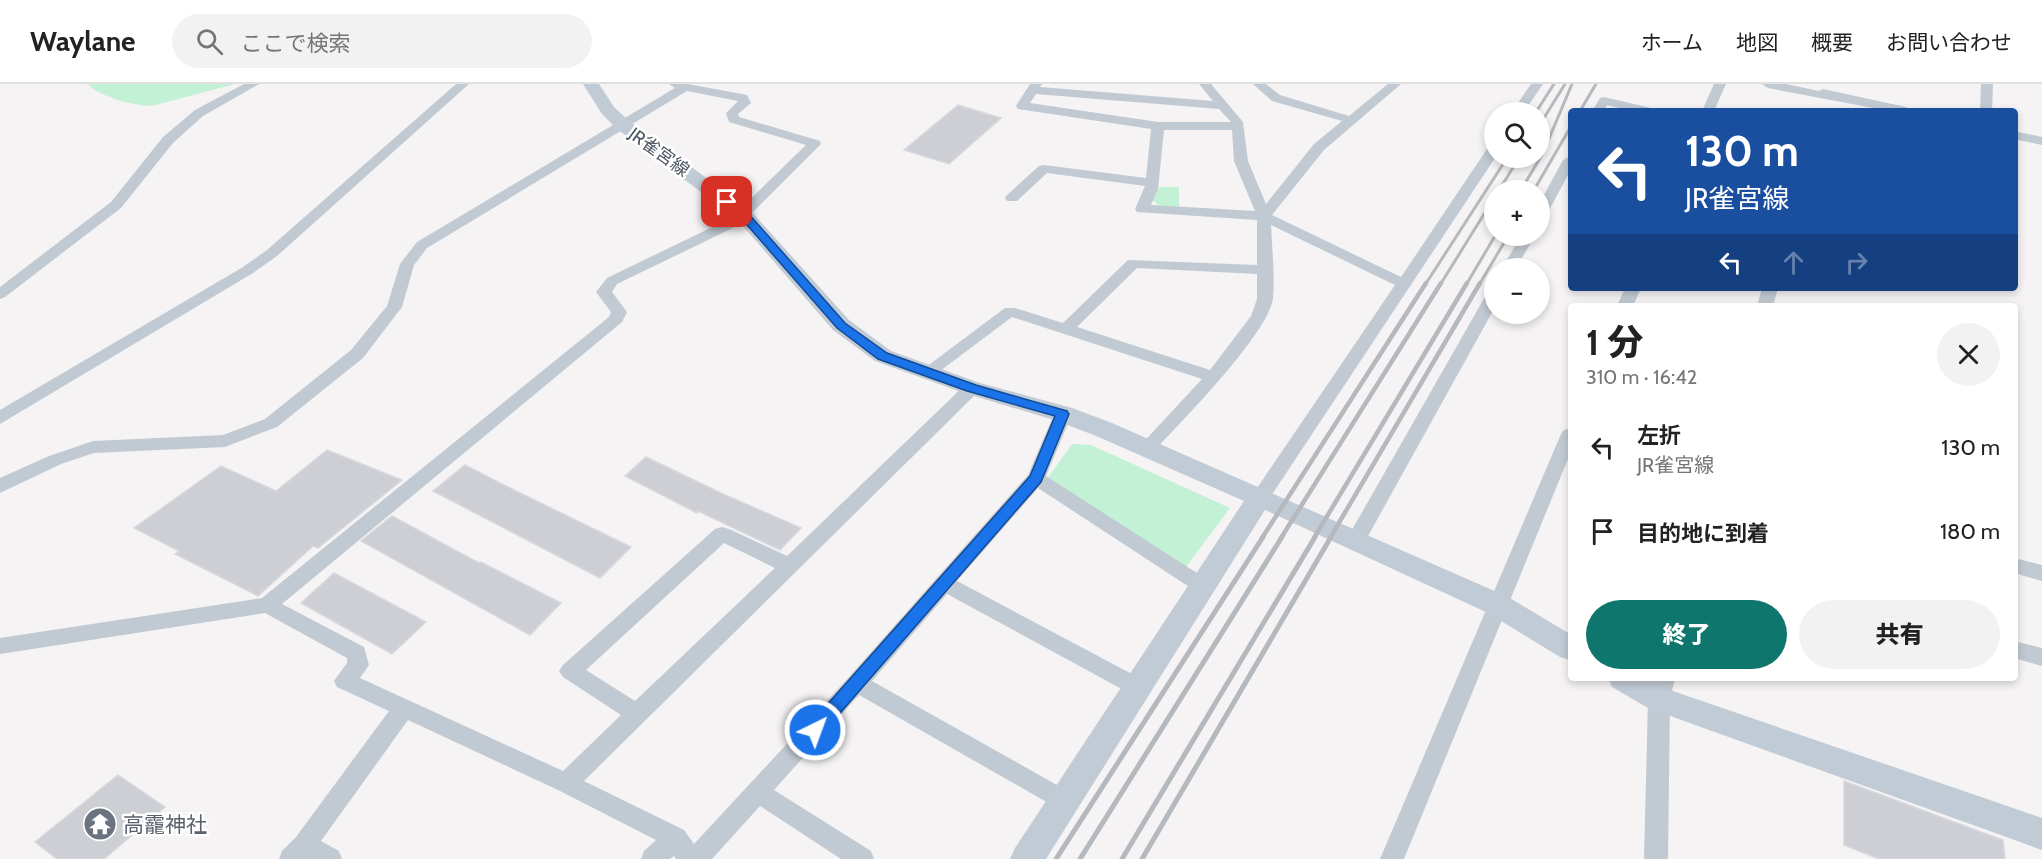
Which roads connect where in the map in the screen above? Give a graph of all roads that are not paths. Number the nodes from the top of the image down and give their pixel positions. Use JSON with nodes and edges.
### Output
{"nodes":[{"id":1,"x":253,"y":84,"type":"edge"},
{"id":2,"x":463,"y":84,"type":"edge"},
{"id":3,"x":591,"y":84,"type":"edge"},
{"id":4,"x":1197,"y":84,"type":"edge"},
{"id":5,"x":1205,"y":84,"type":"edge"},
{"id":6,"x":1259,"y":84,"type":"edge"},
{"id":7,"x":1537,"y":84,"type":"edge"},
{"id":8,"x":1720,"y":84,"type":"edge"},
{"id":9,"x":1768,"y":84,"type":"edge"},
{"id":10,"x":1987,"y":84,"type":"edge"},
{"id":11,"x":680,"y":85,"type":"edge"},
{"id":12,"x":1391,"y":85,"type":"edge"},
{"id":13,"x":1034,"y":87,"type":"edge"},
{"id":14,"x":1823,"y":91,"type":"edge"},
{"id":15,"x":1525,"y":102,"type":"edge"},
{"id":16,"x":1221,"y":105,"type":"junction"},
{"id":17,"x":1600,"y":108,"type":"edge"},
{"id":18,"x":1634,"y":108,"type":"edge"},
{"id":19,"x":1709,"y":108,"type":"edge"},
{"id":20,"x":1819,"y":108,"type":"edge"},
{"id":21,"x":1894,"y":108,"type":"edge"},
{"id":22,"x":1986,"y":108,"type":"edge"},
{"id":23,"x":1351,"y":120,"type":"junction"},
{"id":24,"x":623,"y":125,"type":"junction"},
{"id":25,"x":1158,"y":126,"type":"junction"},
{"id":26,"x":1237,"y":126,"type":"junction"},
{"id":27,"x":2018,"y":136,"type":"edge"},
{"id":28,"x":2042,"y":141,"type":"edge"},
{"id":29,"x":1484,"y":164,"type":"edge"},
{"id":30,"x":1568,"y":164,"type":"edge"},
{"id":31,"x":1151,"y":183,"type":"junction"},
{"id":32,"x":1550,"y":196,"type":"edge"},
{"id":33,"x":1012,"y":198,"type":"dead end"},
{"id":34,"x":744,"y":215,"type":"junction"},
{"id":35,"x":1264,"y":216,"type":"junction"},
{"id":36,"x":1265,"y":270,"type":"junction"},
{"id":37,"x":1404,"y":284,"type":"junction"},
{"id":38,"x":0,"y":294,"type":"edge"},
{"id":39,"x":1484,"y":313,"type":"edge"},
{"id":40,"x":1066,"y":329,"type":"junction"},
{"id":41,"x":926,"y":373,"type":"junction"},
{"id":42,"x":1214,"y":376,"type":"junction"},
{"id":43,"x":972,"y":388,"type":"junction"},
{"id":44,"x":1063,"y":414,"type":"junction"},
{"id":45,"x":0,"y":418,"type":"edge"},
{"id":46,"x":1568,"y":439,"type":"edge"},
{"id":47,"x":1147,"y":448,"type":"junction"},
{"id":48,"x":1036,"y":478,"type":"junction"},
{"id":49,"x":0,"y":486,"type":"edge"},
{"id":50,"x":1260,"y":497,"type":"junction"},
{"id":51,"x":1356,"y":540,"type":"junction"},
{"id":52,"x":789,"y":566,"type":"junction"},
{"id":53,"x":2018,"y":566,"type":"edge"},
{"id":54,"x":2042,"y":573,"type":"edge"},
{"id":55,"x":945,"y":584,"type":"junction"},
{"id":56,"x":1204,"y":587,"type":"junction"},
{"id":57,"x":267,"y":605,"type":"junction"},
{"id":58,"x":1498,"y":605,"type":"junction"},
{"id":59,"x":0,"y":646,"type":"edge"},
{"id":60,"x":1568,"y":647,"type":"edge"},
{"id":61,"x":2018,"y":650,"type":"edge"},
{"id":62,"x":2042,"y":657,"type":"edge"},
{"id":63,"x":1634,"y":681,"type":"edge"},
{"id":64,"x":857,"y":683,"type":"junction"},
{"id":65,"x":1137,"y":687,"type":"junction"},
{"id":66,"x":1661,"y":688,"type":"edge"},
{"id":67,"x":403,"y":709,"type":"junction"},
{"id":68,"x":637,"y":714,"type":"junction"},
{"id":69,"x":566,"y":783,"type":"junction"},
{"id":70,"x":758,"y":792,"type":"junction"},
{"id":71,"x":1065,"y":801,"type":"junction"},
{"id":72,"x":2042,"y":834,"type":"edge"},
{"id":73,"x":676,"y":838,"type":"junction"},
{"id":74,"x":298,"y":852,"type":"edge"},
{"id":75,"x":330,"y":859,"type":"edge"},
{"id":76,"x":653,"y":859,"type":"edge"},
{"id":77,"x":690,"y":859,"type":"edge"},
{"id":78,"x":696,"y":859,"type":"edge"},
{"id":79,"x":862,"y":859,"type":"edge"},
{"id":80,"x":1027,"y":859,"type":"edge"},
{"id":81,"x":1392,"y":859,"type":"edge"},
{"id":82,"x":1656,"y":859,"type":"edge"}],
"edges":[{"from":1,"to":38,"type":"street"},
{"from":2,"to":45,"type":"street"},
{"from":3,"to":24,"type":"street","name":"JR雀宮線"},
{"from":4,"to":5,"type":"street"},
{"from":5,"to":16,"type":"street"},
{"from":6,"to":23,"type":"street"},
{"from":7,"to":15,"type":"street"},
{"from":8,"to":19,"type":"street"},
{"from":9,"to":14,"type":"street"},
{"from":10,"to":22,"type":"street"},
{"from":11,"to":24,"type":"street"},
{"from":11,"to":34,"type":"street"},
{"from":12,"to":23,"type":"street"},
{"from":13,"to":16,"type":"street"},
{"from":13,"to":25,"type":"street"},
{"from":14,"to":20,"type":"street"},
{"from":14,"to":21,"type":"street"},
{"from":16,"to":26,"type":"street"},
{"from":17,"to":18,"type":"street"},
{"from":23,"to":35,"type":"street"},
{"from":24,"to":34,"type":"street","name":"JR雀宮線"},
{"from":24,"to":49,"type":"street"},
{"from":25,"to":26,"type":"street"},
{"from":25,"to":31,"type":"street"},
{"from":26,"to":35,"type":"street"},
{"from":27,"to":28,"type":"street"},
{"from":29,"to":37,"type":"street"},
{"from":30,"to":32,"type":"street"},
{"from":31,"to":33,"type":"street"},
{"from":31,"to":35,"type":"street"},
{"from":34,"to":41,"type":"street","name":"JR雀宮線"},
{"from":34,"to":57,"type":"street"},
{"from":35,"to":36,"type":"street"},
{"from":35,"to":37,"type":"street"},
{"from":36,"to":40,"type":"street"},
{"from":36,"to":42,"type":"street"},
{"from":37,"to":50,"type":"street"},
{"from":39,"to":51,"type":"street"},
{"from":40,"to":41,"type":"street"},
{"from":40,"to":42,"type":"street"},
{"from":41,"to":43,"type":"street","name":"JR雀宮線"},
{"from":42,"to":47,"type":"street"},
{"from":43,"to":44,"type":"street","name":"JR雀宮線"},
{"from":43,"to":52,"type":"street"},
{"from":44,"to":47,"type":"street","name":"JR雀宮線"},
{"from":44,"to":48,"type":"street"},
{"from":46,"to":58,"type":"street"},
{"from":47,"to":50,"type":"street","name":"JR雀宮線"},
{"from":48,"to":55,"type":"street"},
{"from":48,"to":56,"type":"street"},
{"from":50,"to":51,"type":"street","name":"JR雀宮線"},
{"from":50,"to":56,"type":"street"},
{"from":51,"to":58,"type":"street","name":"JR雀宮線"},
{"from":52,"to":68,"type":"street"},
{"from":52,"to":68,"type":"street"},
{"from":53,"to":54,"type":"street"},
{"from":55,"to":64,"type":"street"},
{"from":55,"to":65,"type":"street"},
{"from":56,"to":65,"type":"street"},
{"from":57,"to":59,"type":"street"},
{"from":57,"to":67,"type":"street"},
{"from":58,"to":60,"type":"street","name":"JR雀宮線"},
{"from":58,"to":81,"type":"street"},
{"from":61,"to":62,"type":"street"},
{"from":63,"to":66,"type":"street"},
{"from":64,"to":70,"type":"street"},
{"from":64,"to":71,"type":"street"},
{"from":65,"to":71,"type":"street"},
{"from":66,"to":72,"type":"street"},
{"from":66,"to":82,"type":"street"},
{"from":67,"to":69,"type":"street"},
{"from":67,"to":74,"type":"street"},
{"from":68,"to":69,"type":"street"},
{"from":69,"to":73,"type":"street"},
{"from":70,"to":78,"type":"street"},
{"from":70,"to":79,"type":"street"},
{"from":71,"to":80,"type":"street"},
{"from":73,"to":76,"type":"street"},
{"from":73,"to":77,"type":"street"},
{"from":74,"to":75,"type":"street"}]}
